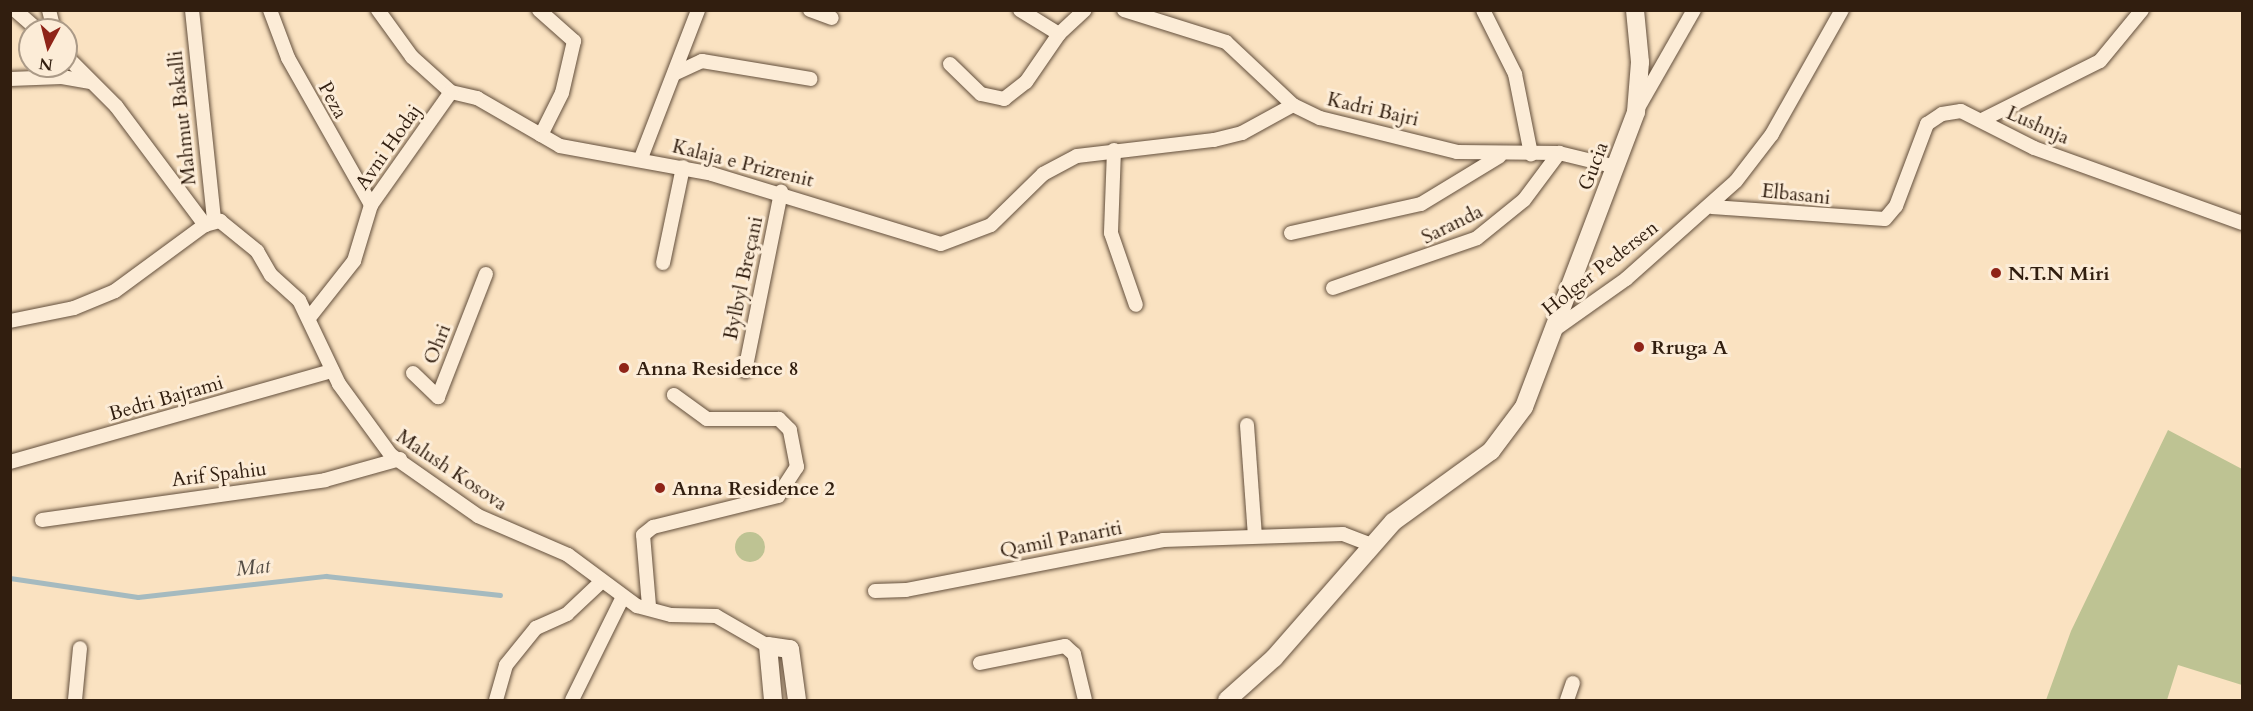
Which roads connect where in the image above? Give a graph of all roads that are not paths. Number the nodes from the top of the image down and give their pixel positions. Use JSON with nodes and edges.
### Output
{"nodes":[{"id":1,"x":192,"y":10,"type":"edge"},
{"id":2,"x":270,"y":10,"type":"edge"},
{"id":3,"x":378,"y":10,"type":"edge"},
{"id":4,"x":539,"y":10,"type":"edge"},
{"id":5,"x":698,"y":10,"type":"edge"},
{"id":6,"x":810,"y":10,"type":"edge"},
{"id":7,"x":1020,"y":10,"type":"edge"},
{"id":8,"x":1124,"y":10,"type":"edge"},
{"id":9,"x":1483,"y":10,"type":"edge"},
{"id":10,"x":1635,"y":10,"type":"edge"},
{"id":11,"x":1694,"y":10,"type":"edge"},
{"id":12,"x":1842,"y":10,"type":"edge"},
{"id":13,"x":2142,"y":10,"type":"edge"},
{"id":14,"x":1080,"y":12,"type":"edge"},
{"id":15,"x":832,"y":18,"type":"dead end"},
{"id":16,"x":1059,"y":34,"type":"junction"},
{"id":17,"x":950,"y":64,"type":"dead end"},
{"id":18,"x":78,"y":68,"type":"edge"},
{"id":19,"x":674,"y":74,"type":"junction"},
{"id":20,"x":10,"y":79,"type":"edge"},
{"id":21,"x":811,"y":79,"type":"dead end"},
{"id":22,"x":91,"y":82,"type":"junction"},
{"id":23,"x":451,"y":92,"type":"junction"},
{"id":24,"x":1293,"y":105,"type":"junction"},
{"id":25,"x":1636,"y":112,"type":"junction"},
{"id":26,"x":1982,"y":120,"type":"junction"},
{"id":27,"x":541,"y":135,"type":"junction"},
{"id":28,"x":1114,"y":150,"type":"junction"},
{"id":29,"x":1559,"y":153,"type":"junction"},
{"id":30,"x":1532,"y":154,"type":"junction"},
{"id":31,"x":1500,"y":156,"type":"junction"},
{"id":32,"x":641,"y":158,"type":"junction"},
{"id":33,"x":683,"y":167,"type":"junction"},
{"id":34,"x":1616,"y":167,"type":"junction"},
{"id":35,"x":781,"y":192,"type":"junction"},
{"id":36,"x":371,"y":205,"type":"junction"},
{"id":37,"x":1712,"y":207,"type":"junction"},
{"id":38,"x":1876,"y":221,"type":"joint"},
{"id":39,"x":210,"y":223,"type":"junction"},
{"id":40,"x":2242,"y":223,"type":"edge"},
{"id":41,"x":1291,"y":233,"type":"dead end"},
{"id":42,"x":663,"y":263,"type":"dead end"},
{"id":43,"x":486,"y":274,"type":"dead end"},
{"id":44,"x":1333,"y":288,"type":"dead end"},
{"id":45,"x":1136,"y":305,"type":"dead end"},
{"id":46,"x":309,"y":318,"type":"junction"},
{"id":47,"x":10,"y":321,"type":"edge"},
{"id":48,"x":1554,"y":330,"type":"junction"},
{"id":49,"x":332,"y":371,"type":"junction"},
{"id":50,"x":745,"y":371,"type":"dead end"},
{"id":51,"x":413,"y":373,"type":"dead end"},
{"id":52,"x":674,"y":395,"type":"dead end"},
{"id":53,"x":1247,"y":425,"type":"dead end"},
{"id":54,"x":400,"y":459,"type":"junction"},
{"id":55,"x":10,"y":462,"type":"edge"},
{"id":56,"x":42,"y":520,"type":"dead end"},
{"id":57,"x":1255,"y":536,"type":"junction"},
{"id":58,"x":1371,"y":545,"type":"junction"},
{"id":59,"x":600,"y":583,"type":"junction"},
{"id":60,"x":875,"y":591,"type":"dead end"},
{"id":61,"x":623,"y":597,"type":"junction"},
{"id":62,"x":649,"y":606,"type":"junction"},
{"id":63,"x":768,"y":646,"type":"junction"},
{"id":64,"x":80,"y":648,"type":"dead end"},
{"id":65,"x":980,"y":663,"type":"dead end"},
{"id":66,"x":1573,"y":683,"type":"dead end"},
{"id":67,"x":75,"y":700,"type":"edge"},
{"id":68,"x":496,"y":700,"type":"edge"},
{"id":69,"x":572,"y":700,"type":"edge"},
{"id":70,"x":773,"y":700,"type":"edge"},
{"id":71,"x":797,"y":700,"type":"edge"},
{"id":72,"x":1084,"y":700,"type":"edge"},
{"id":73,"x":1227,"y":700,"type":"edge"},
{"id":74,"x":1567,"y":700,"type":"edge"}],
"edges":[{"from":1,"to":39,"type":"street","name":"Mahmut Bakalli"},
{"from":2,"to":36,"type":"street","name":"Peza"},
{"from":3,"to":23,"type":"street","name":"Kalaja e Prizrenit"},
{"from":4,"to":27,"type":"street"},
{"from":5,"to":19,"type":"street"},
{"from":6,"to":15,"type":"street"},
{"from":7,"to":16,"type":"street"},
{"from":8,"to":24,"type":"street","name":"Kadri Bajri"},
{"from":9,"to":30,"type":"street"},
{"from":10,"to":25,"type":"street","name":"Gucia"},
{"from":11,"to":25,"type":"street"},
{"from":12,"to":37,"type":"street","name":"Holger Pedersen"},
{"from":13,"to":26,"type":"street"},
{"from":14,"to":16,"type":"street"},
{"from":16,"to":17,"type":"street"},
{"from":18,"to":22,"type":"street","name":"Malush Kosova"},
{"from":19,"to":21,"type":"street"},
{"from":19,"to":32,"type":"street"},
{"from":20,"to":22,"type":"street"},
{"from":22,"to":39,"type":"street","name":"Malush Kosova"},
{"from":23,"to":27,"type":"street","name":"Kalaja e Prizrenit"},
{"from":23,"to":36,"type":"street","name":"Avni Hodaj"},
{"from":24,"to":28,"type":"street","name":"Kalaja e Prizrenit"},
{"from":24,"to":31,"type":"street","name":"Kadri Bajri"},
{"from":25,"to":34,"type":"street","name":"Gucia"},
{"from":26,"to":38,"type":"street","name":"Lushnja"},
{"from":26,"to":40,"type":"street","name":"Lushnja"},
{"from":27,"to":32,"type":"street","name":"Kalaja e Prizrenit"},
{"from":28,"to":35,"type":"street","name":"Kalaja e Prizrenit"},
{"from":28,"to":45,"type":"street"},
{"from":29,"to":30,"type":"street","name":"Kadri Bajri"},
{"from":29,"to":34,"type":"street","name":"Kadri Bajri"},
{"from":29,"to":44,"type":"street","name":"Saranda"},
{"from":30,"to":31,"type":"street","name":"Kadri Bajri"},
{"from":31,"to":41,"type":"street","name":"Kadri Bajri"},
{"from":32,"to":33,"type":"street","name":"Kalaja e Prizrenit"},
{"from":33,"to":35,"type":"street","name":"Kalaja e Prizrenit"},
{"from":33,"to":42,"type":"street"},
{"from":34,"to":48,"type":"street","name":"Gucia"},
{"from":35,"to":50,"type":"street","name":"Bylbyl Breçani"},
{"from":36,"to":46,"type":"street","name":"Avni Hodaj"},
{"from":37,"to":38,"type":"street","name":"Elbasani"},
{"from":37,"to":48,"type":"street","name":"Holger Pedersen"},
{"from":39,"to":46,"type":"street","name":"Malush Kosova"},
{"from":39,"to":47,"type":"street"},
{"from":43,"to":51,"type":"street","name":"Ohri"},
{"from":46,"to":49,"type":"street","name":"Malush Kosova"},
{"from":48,"to":58,"type":"street","name":"Holger Pedersen"},
{"from":49,"to":54,"type":"street","name":"Malush Kosova"},
{"from":49,"to":55,"type":"street","name":"Bedri Bajrami"},
{"from":52,"to":62,"type":"street"},
{"from":53,"to":57,"type":"street"},
{"from":54,"to":56,"type":"street","name":"Arif Spahiu"},
{"from":54,"to":59,"type":"street","name":"Malush Kosova"},
{"from":57,"to":58,"type":"street","name":"Qamil Panariti"},
{"from":57,"to":60,"type":"street","name":"Qamil Panariti"},
{"from":58,"to":73,"type":"street","name":"Holger Pedersen"},
{"from":59,"to":61,"type":"street","name":"Malush Kosova"},
{"from":59,"to":68,"type":"street"},
{"from":61,"to":62,"type":"street","name":"Malush Kosova"},
{"from":61,"to":69,"type":"street"},
{"from":62,"to":63,"type":"street","name":"Malush Kosova"},
{"from":63,"to":70,"type":"street"},
{"from":63,"to":71,"type":"street"},
{"from":64,"to":67,"type":"street"},
{"from":65,"to":72,"type":"street"},
{"from":66,"to":74,"type":"street"}]}
